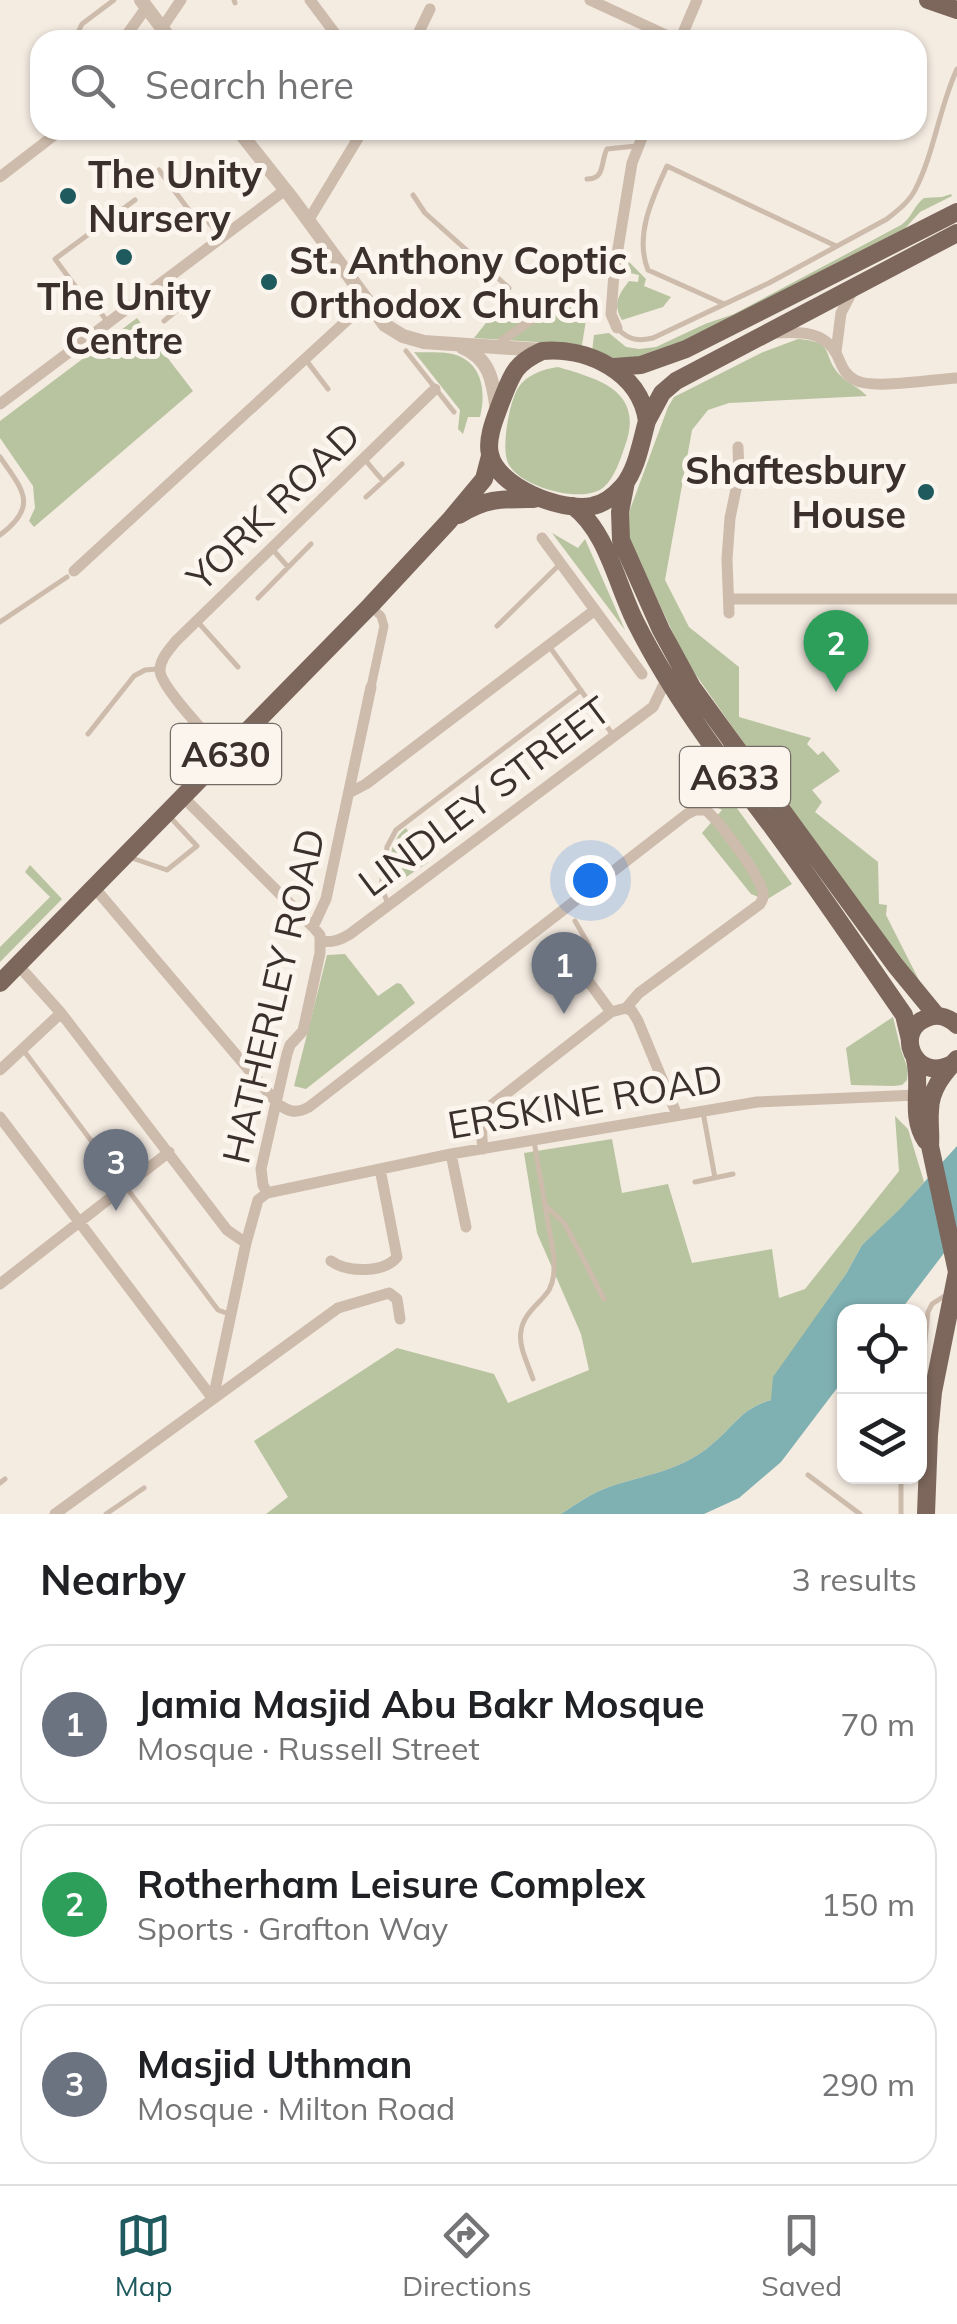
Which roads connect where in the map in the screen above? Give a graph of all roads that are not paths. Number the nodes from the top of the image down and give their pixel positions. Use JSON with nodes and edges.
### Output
{"nodes":[{"id":1,"x":114,"y":0,"type":"edge"},
{"id":2,"x":181,"y":0,"type":"edge"},
{"id":3,"x":310,"y":0,"type":"edge"},
{"id":4,"x":590,"y":0,"type":"edge"},
{"id":5,"x":697,"y":0,"type":"edge"},
{"id":6,"x":928,"y":0,"type":"edge"},
{"id":7,"x":144,"y":4,"type":"edge"},
{"id":8,"x":430,"y":9,"type":"dead end"},
{"id":9,"x":957,"y":10,"type":"edge"},
{"id":10,"x":79,"y":30,"type":"edge"},
{"id":11,"x":128,"y":30,"type":"edge"},
{"id":12,"x":163,"y":30,"type":"edge"},
{"id":13,"x":168,"y":30,"type":"edge"},
{"id":14,"x":332,"y":30,"type":"edge"},
{"id":15,"x":420,"y":30,"type":"edge"},
{"id":16,"x":656,"y":30,"type":"edge"},
{"id":17,"x":679,"y":30,"type":"edge"},
{"id":18,"x":957,"y":70,"type":"edge"},
{"id":19,"x":47,"y":140,"type":"edge"},
{"id":20,"x":246,"y":140,"type":"edge"},
{"id":21,"x":356,"y":140,"type":"edge"},
{"id":22,"x":641,"y":140,"type":"edge"},
{"id":23,"x":639,"y":146,"type":"junction"},
{"id":24,"x":160,"y":170,"type":"dead end"},
{"id":25,"x":0,"y":177,"type":"edge"},
{"id":26,"x":587,"y":180,"type":"dead end"},
{"id":27,"x":285,"y":190,"type":"junction"},
{"id":28,"x":413,"y":195,"type":"dead end"},
{"id":29,"x":134,"y":200,"type":"dead end"},
{"id":30,"x":957,"y":212,"type":"edge"},
{"id":31,"x":308,"y":221,"type":"junction"},
{"id":32,"x":957,"y":232,"type":"edge"},
{"id":33,"x":220,"y":238,"type":"junction"},
{"id":34,"x":836,"y":246,"type":"junction"},
{"id":35,"x":168,"y":277,"type":"junction"},
{"id":36,"x":855,"y":287,"type":"junction"},
{"id":37,"x":508,"y":288,"type":"dead end"},
{"id":38,"x":367,"y":302,"type":"junction"},
{"id":39,"x":724,"y":304,"type":"junction"},
{"id":40,"x":540,"y":314,"type":"dead end"},
{"id":41,"x":164,"y":321,"type":"dead end"},
{"id":42,"x":108,"y":322,"type":"junction"},
{"id":43,"x":617,"y":328,"type":"joint"},
{"id":44,"x":766,"y":333,"type":"junction"},
{"id":45,"x":503,"y":340,"type":"dead end"},
{"id":46,"x":456,"y":345,"type":"junction"},
{"id":47,"x":542,"y":350,"type":"junction"},
{"id":48,"x":406,"y":351,"type":"dead end"},
{"id":49,"x":836,"y":352,"type":"junction"},
{"id":50,"x":305,"y":359,"type":"junction"},
{"id":51,"x":614,"y":367,"type":"junction"},
{"id":52,"x":957,"y":378,"type":"edge"},
{"id":53,"x":328,"y":389,"type":"dead end"},
{"id":54,"x":435,"y":390,"type":"junction"},
{"id":55,"x":0,"y":404,"type":"edge"},
{"id":56,"x":454,"y":412,"type":"dead end"},
{"id":57,"x":498,"y":412,"type":"junction"},
{"id":58,"x":647,"y":422,"type":"junction"},
{"id":59,"x":738,"y":447,"type":"dead end"},
{"id":60,"x":490,"y":456,"type":"junction"},
{"id":61,"x":0,"y":457,"type":"edge"},
{"id":62,"x":364,"y":459,"type":"junction"},
{"id":63,"x":402,"y":464,"type":"dead end"},
{"id":64,"x":757,"y":474,"type":"dead end"},
{"id":65,"x":739,"y":475,"type":"junction"},
{"id":66,"x":384,"y":481,"type":"junction"},
{"id":67,"x":626,"y":482,"type":"junction"},
{"id":68,"x":366,"y":497,"type":"dead end"},
{"id":69,"x":544,"y":499,"type":"junction"},
{"id":70,"x":573,"y":506,"type":"junction"},
{"id":71,"x":450,"y":521,"type":"junction"},
{"id":72,"x":0,"y":535,"type":"edge"},
{"id":73,"x":542,"y":538,"type":"dead end"},
{"id":74,"x":311,"y":544,"type":"dead end"},
{"id":75,"x":272,"y":549,"type":"junction"},
{"id":76,"x":562,"y":563,"type":"junction"},
{"id":77,"x":288,"y":567,"type":"junction"},
{"id":78,"x":70,"y":574,"type":"joint"},
{"id":79,"x":258,"y":598,"type":"dead end"},
{"id":80,"x":729,"y":599,"type":"junction"},
{"id":81,"x":957,"y":599,"type":"edge"},
{"id":82,"x":370,"y":606,"type":"junction"},
{"id":83,"x":595,"y":610,"type":"junction"},
{"id":84,"x":729,"y":613,"type":"dead end"},
{"id":85,"x":197,"y":621,"type":"junction"},
{"id":86,"x":0,"y":622,"type":"edge"},
{"id":87,"x":497,"y":626,"type":"dead end"},
{"id":88,"x":549,"y":646,"type":"junction"},
{"id":89,"x":238,"y":667,"type":"dead end"},
{"id":90,"x":160,"y":669,"type":"junction"},
{"id":91,"x":642,"y":674,"type":"dead end"},
{"id":92,"x":667,"y":678,"type":"junction"},
{"id":93,"x":371,"y":686,"type":"joint"},
{"id":94,"x":581,"y":690,"type":"junction"},
{"id":95,"x":88,"y":734,"type":"dead end"},
{"id":96,"x":613,"y":735,"type":"junction"},
{"id":97,"x":225,"y":755,"type":"junction"},
{"id":98,"x":349,"y":793,"type":"junction"},
{"id":99,"x":183,"y":797,"type":"junction"},
{"id":100,"x":166,"y":814,"type":"junction"},
{"id":101,"x":124,"y":856,"type":"junction"},
{"id":102,"x":94,"y":886,"type":"junction"},
{"id":103,"x":388,"y":904,"type":"junction"},
{"id":104,"x":575,"y":922,"type":"dead end"},
{"id":105,"x":314,"y":927,"type":"junction"},
{"id":106,"x":320,"y":941,"type":"junction"},
{"id":107,"x":573,"y":960,"type":"joint"},
{"id":108,"x":18,"y":965,"type":"junction"},
{"id":109,"x":0,"y":984,"type":"edge"},
{"id":110,"x":626,"y":1008,"type":"junction"},
{"id":111,"x":611,"y":1012,"type":"junction"},
{"id":112,"x":60,"y":1013,"type":"junction"},
{"id":113,"x":949,"y":1017,"type":"edge"},
{"id":114,"x":910,"y":1040,"type":"junction"},
{"id":115,"x":22,"y":1049,"type":"junction"},
{"id":116,"x":916,"y":1059,"type":"junction"},
{"id":117,"x":957,"y":1059,"type":"edge"},
{"id":118,"x":0,"y":1070,"type":"edge"},
{"id":119,"x":917,"y":1095,"type":"junction"},
{"id":120,"x":277,"y":1103,"type":"junction"},
{"id":121,"x":703,"y":1111,"type":"junction"},
{"id":122,"x":677,"y":1115,"type":"junction"},
{"id":123,"x":0,"y":1117,"type":"edge"},
{"id":124,"x":534,"y":1141,"type":"junction"},
{"id":125,"x":483,"y":1150,"type":"junction"},
{"id":126,"x":170,"y":1152,"type":"junction"},
{"id":127,"x":931,"y":1153,"type":"junction"},
{"id":128,"x":451,"y":1154,"type":"junction"},
{"id":129,"x":380,"y":1169,"type":"junction"},
{"id":130,"x":734,"y":1174,"type":"dead end"},
{"id":131,"x":715,"y":1178,"type":"junction"},
{"id":132,"x":695,"y":1182,"type":"dead end"},
{"id":133,"x":125,"y":1186,"type":"junction"},
{"id":134,"x":266,"y":1192,"type":"junction"},
{"id":135,"x":544,"y":1204,"type":"junction"},
{"id":136,"x":79,"y":1222,"type":"junction"},
{"id":137,"x":466,"y":1227,"type":"dead end"},
{"id":138,"x":246,"y":1243,"type":"junction"},
{"id":139,"x":331,"y":1261,"type":"dead end"},
{"id":140,"x":957,"y":1272,"type":"edge"},
{"id":141,"x":0,"y":1284,"type":"edge"},
{"id":142,"x":954,"y":1292,"type":"junction"},
{"id":143,"x":604,"y":1299,"type":"dead end"},
{"id":144,"x":232,"y":1315,"type":"junction"},
{"id":145,"x":400,"y":1319,"type":"dead end"},
{"id":146,"x":927,"y":1321,"type":"edge"},
{"id":147,"x":533,"y":1379,"type":"dead end"},
{"id":148,"x":212,"y":1399,"type":"junction"},
{"id":149,"x":927,"y":1437,"type":"edge"},
{"id":150,"x":808,"y":1475,"type":"dead end"},
{"id":151,"x":901,"y":1484,"type":"edge"},
{"id":152,"x":925,"y":1484,"type":"edge"},
{"id":153,"x":144,"y":1488,"type":"dead end"},
{"id":154,"x":54,"y":1514,"type":"edge"},
{"id":155,"x":106,"y":1514,"type":"edge"},
{"id":156,"x":860,"y":1514,"type":"edge"},
{"id":157,"x":901,"y":1514,"type":"edge"},
{"id":158,"x":926,"y":1514,"type":"edge"}],
"edges":[{"from":1,"to":10,"type":"lane"},
{"from":2,"to":13,"type":"street"},
{"from":3,"to":14,"type":"street"},
{"from":4,"to":16,"type":"street"},
{"from":5,"to":17,"type":"street"},
{"from":6,"to":9,"type":"main road"},
{"from":7,"to":11,"type":"street"},
{"from":7,"to":12,"type":"street"},
{"from":8,"to":15,"type":"street"},
{"from":18,"to":34,"type":"lane"},
{"from":19,"to":25,"type":"street"},
{"from":20,"to":27,"type":"street"},
{"from":21,"to":31,"type":"street"},
{"from":22,"to":23,"type":"street"},
{"from":23,"to":26,"type":"lane"},
{"from":23,"to":43,"type":"street"},
{"from":24,"to":33,"type":"lane"},
{"from":27,"to":31,"type":"street"},
{"from":27,"to":33,"type":"street"},
{"from":28,"to":37,"type":"lane"},
{"from":29,"to":42,"type":"lane"},
{"from":30,"to":51,"type":"main road"},
{"from":31,"to":38,"type":"street"},
{"from":32,"to":36,"type":"main road"},
{"from":33,"to":35,"type":"street"},
{"from":34,"to":39,"type":"lane"},
{"from":34,"to":39,"type":"lane"},
{"from":35,"to":41,"type":"lane"},
{"from":35,"to":42,"type":"street"},
{"from":36,"to":44,"type":"main road"},
{"from":36,"to":49,"type":"street"},
{"from":38,"to":46,"type":"street"},
{"from":38,"to":50,"type":"street"},
{"from":39,"to":43,"type":"lane"},
{"from":40,"to":45,"type":"street"},
{"from":42,"to":55,"type":"street"},
{"from":44,"to":49,"type":"street"},
{"from":44,"to":58,"type":"main road"},
{"from":46,"to":47,"type":"street"},
{"from":46,"to":57,"type":"street"},
{"from":47,"to":51,"type":"main road"},
{"from":47,"to":57,"type":"main road","number":"A630"},
{"from":48,"to":54,"type":"lane"},
{"from":49,"to":52,"type":"street"},
{"from":50,"to":53,"type":"lane"},
{"from":50,"to":78,"type":"street"},
{"from":51,"to":58,"type":"main road"},
{"from":54,"to":56,"type":"lane"},
{"from":54,"to":62,"type":"street","name":"YORK ROAD"},
{"from":57,"to":60,"type":"main road","number":"A630"},
{"from":58,"to":67,"type":"main road"},
{"from":59,"to":65,"type":"street"},
{"from":60,"to":69,"type":"main road","number":"A630"},
{"from":60,"to":71,"type":"main road","number":"A630"},
{"from":61,"to":72,"type":"lane"},
{"from":62,"to":66,"type":"lane"},
{"from":62,"to":75,"type":"street","name":"YORK ROAD"},
{"from":63,"to":66,"type":"lane"},
{"from":64,"to":65,"type":"street"},
{"from":65,"to":80,"type":"street"},
{"from":66,"to":68,"type":"lane"},
{"from":67,"to":70,"type":"main road"},
{"from":67,"to":113,"type":"main road","number":"A633"},
{"from":69,"to":70,"type":"main road","number":"A630"},
{"from":69,"to":71,"type":"main road","number":"A630"},
{"from":70,"to":92,"type":"main road","number":"A633"},
{"from":71,"to":82,"type":"main road","number":"A630"},
{"from":73,"to":76,"type":"street"},
{"from":74,"to":77,"type":"lane"},
{"from":75,"to":77,"type":"lane"},
{"from":75,"to":85,"type":"street","name":"YORK ROAD"},
{"from":76,"to":83,"type":"street"},
{"from":76,"to":87,"type":"lane"},
{"from":77,"to":79,"type":"lane"},
{"from":78,"to":86,"type":"lane"},
{"from":80,"to":81,"type":"street"},
{"from":80,"to":84,"type":"street"},
{"from":82,"to":93,"type":"street","name":"HATHERLEY ROAD"},
{"from":82,"to":97,"type":"main road","number":"A630"},
{"from":83,"to":88,"type":"street"},
{"from":83,"to":91,"type":"street"},
{"from":85,"to":89,"type":"lane"},
{"from":85,"to":90,"type":"street","name":"YORK ROAD"},
{"from":88,"to":94,"type":"lane"},
{"from":88,"to":98,"type":"street"},
{"from":90,"to":95,"type":"lane"},
{"from":90,"to":97,"type":"street"},
{"from":92,"to":96,"type":"street","name":"LINDLEY STREET"},
{"from":92,"to":114,"type":"main road","number":"A633"},
{"from":93,"to":98,"type":"street","name":"HATHERLEY ROAD"},
{"from":94,"to":96,"type":"lane"},
{"from":94,"to":103,"type":"lane"},
{"from":96,"to":103,"type":"street","name":"LINDLEY STREET"},
{"from":97,"to":99,"type":"main road","number":"A630"},
{"from":98,"to":105,"type":"street","name":"HATHERLEY ROAD"},
{"from":99,"to":100,"type":"main road","number":"A630"},
{"from":99,"to":105,"type":"street"},
{"from":100,"to":101,"type":"main road","number":"A630"},
{"from":100,"to":101,"type":"lane"},
{"from":101,"to":102,"type":"main road","number":"A630"},
{"from":102,"to":108,"type":"main road","number":"A630"},
{"from":102,"to":120,"type":"street"},
{"from":103,"to":106,"type":"street","name":"LINDLEY STREET"},
{"from":104,"to":107,"type":"lane"},
{"from":105,"to":106,"type":"street","name":"HATHERLEY ROAD"},
{"from":106,"to":120,"type":"street","name":"HATHERLEY ROAD"},
{"from":107,"to":111,"type":"street"},
{"from":108,"to":109,"type":"main road","number":"A630"},
{"from":108,"to":112,"type":"street"},
{"from":110,"to":111,"type":"street"},
{"from":110,"to":120,"type":"street"},
{"from":110,"to":122,"type":"street"},
{"from":111,"to":125,"type":"street"},
{"from":112,"to":115,"type":"street"},
{"from":112,"to":126,"type":"street"},
{"from":113,"to":114,"type":"main road","number":"A633"},
{"from":114,"to":116,"type":"main road","number":"A633"},
{"from":115,"to":118,"type":"street"},
{"from":115,"to":133,"type":"lane"},
{"from":116,"to":117,"type":"main road","number":"A633"},
{"from":116,"to":119,"type":"main road","number":"A633"},
{"from":117,"to":127,"type":"main road","number":"A633"},
{"from":119,"to":121,"type":"street","name":"ERSKINE ROAD"},
{"from":119,"to":127,"type":"main road","number":"A633"},
{"from":120,"to":134,"type":"street","name":"HATHERLEY ROAD"},
{"from":121,"to":122,"type":"street","name":"ERSKINE ROAD"},
{"from":121,"to":131,"type":"lane"},
{"from":122,"to":124,"type":"street","name":"ERSKINE ROAD"},
{"from":123,"to":136,"type":"street"},
{"from":124,"to":125,"type":"street","name":"ERSKINE ROAD"},
{"from":124,"to":135,"type":"lane"},
{"from":125,"to":128,"type":"street","name":"ERSKINE ROAD"},
{"from":126,"to":133,"type":"street"},
{"from":126,"to":138,"type":"street"},
{"from":127,"to":140,"type":"main road","number":"A633"},
{"from":128,"to":129,"type":"street","name":"ERSKINE ROAD"},
{"from":128,"to":137,"type":"street"},
{"from":129,"to":134,"type":"street","name":"ERSKINE ROAD"},
{"from":129,"to":139,"type":"street"},
{"from":130,"to":131,"type":"lane"},
{"from":131,"to":132,"type":"lane"},
{"from":133,"to":136,"type":"street"},
{"from":133,"to":144,"type":"lane"},
{"from":134,"to":138,"type":"street","name":"HATHERLEY ROAD"},
{"from":135,"to":143,"type":"lane"},
{"from":135,"to":147,"type":"lane"},
{"from":136,"to":141,"type":"street"},
{"from":136,"to":148,"type":"street"},
{"from":138,"to":144,"type":"street","name":"HATHERLEY ROAD"},
{"from":140,"to":142,"type":"main road","number":"A633"},
{"from":142,"to":146,"type":"lane"},
{"from":142,"to":149,"type":"main road","number":"A633"},
{"from":144,"to":148,"type":"street","name":"HATHERLEY ROAD"},
{"from":145,"to":148,"type":"street"},
{"from":148,"to":154,"type":"street"},
{"from":150,"to":156,"type":"lane"},
{"from":151,"to":157,"type":"lane"},
{"from":152,"to":158,"type":"main road","number":"A633"},
{"from":153,"to":155,"type":"lane"}]}
